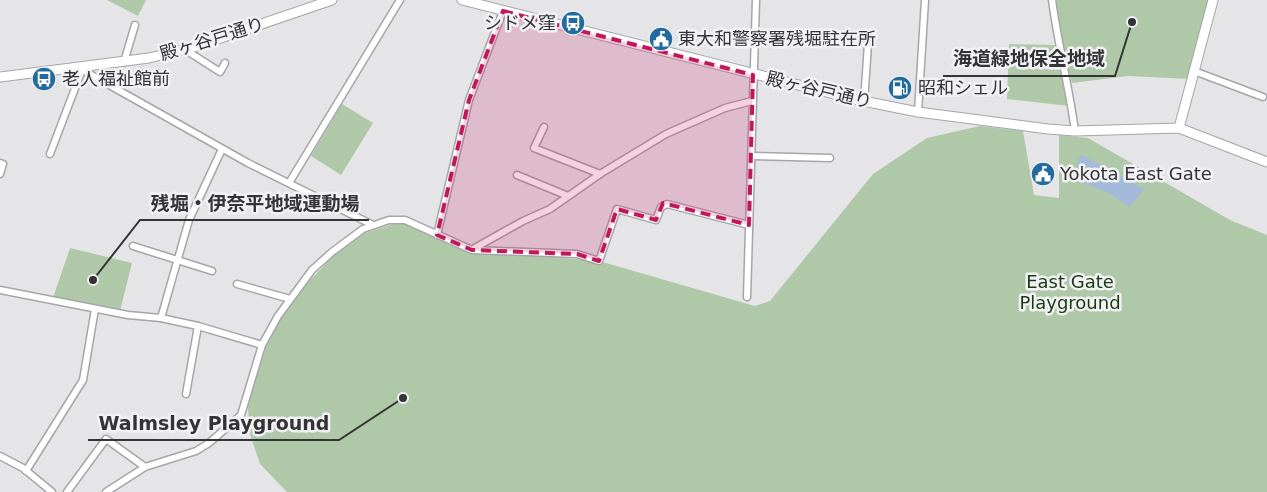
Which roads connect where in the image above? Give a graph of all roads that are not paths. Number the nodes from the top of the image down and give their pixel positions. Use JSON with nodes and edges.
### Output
{"nodes":[{"id":1,"x":332,"y":0,"type":"edge"},
{"id":2,"x":400,"y":0,"type":"edge"},
{"id":3,"x":462,"y":0,"type":"edge"},
{"id":4,"x":756,"y":0,"type":"edge"},
{"id":5,"x":925,"y":0,"type":"edge"},
{"id":6,"x":1052,"y":0,"type":"edge"},
{"id":7,"x":1214,"y":0,"type":"edge"},
{"id":8,"x":503,"y":11,"type":"junction"},
{"id":9,"x":135,"y":25,"type":"dead end"},
{"id":10,"x":868,"y":44,"type":"dead end"},
{"id":11,"x":184,"y":49,"type":"junction"},
{"id":12,"x":124,"y":62,"type":"junction"},
{"id":13,"x":225,"y":63,"type":"dead end"},
{"id":14,"x":81,"y":69,"type":"junction"},
{"id":15,"x":1194,"y":71,"type":"junction"},
{"id":16,"x":753,"y":75,"type":"junction"},
{"id":17,"x":0,"y":77,"type":"edge"},
{"id":18,"x":1263,"y":97,"type":"dead end"},
{"id":19,"x":752,"y":100,"type":"junction"},
{"id":20,"x":864,"y":102,"type":"junction"},
{"id":21,"x":918,"y":112,"type":"junction"},
{"id":22,"x":544,"y":127,"type":"dead end"},
{"id":23,"x":1179,"y":128,"type":"junction"},
{"id":24,"x":1075,"y":131,"type":"junction"},
{"id":25,"x":222,"y":149,"type":"junction"},
{"id":26,"x":50,"y":154,"type":"dead end"},
{"id":27,"x":752,"y":156,"type":"junction"},
{"id":28,"x":830,"y":158,"type":"dead end"},
{"id":29,"x":1267,"y":162,"type":"edge"},
{"id":30,"x":0,"y":163,"type":"edge"},
{"id":31,"x":0,"y":174,"type":"edge"},
{"id":32,"x":600,"y":174,"type":"junction"},
{"id":33,"x":517,"y":175,"type":"dead end"},
{"id":34,"x":289,"y":183,"type":"junction"},
{"id":35,"x":568,"y":196,"type":"junction"},
{"id":36,"x":749,"y":225,"type":"junction"},
{"id":37,"x":372,"y":226,"type":"junction"},
{"id":38,"x":437,"y":235,"type":"junction"},
{"id":39,"x":133,"y":246,"type":"dead end"},
{"id":40,"x":472,"y":250,"type":"junction"},
{"id":41,"x":178,"y":260,"type":"junction"},
{"id":42,"x":212,"y":271,"type":"dead end"},
{"id":43,"x":237,"y":284,"type":"dead end"},
{"id":44,"x":0,"y":290,"type":"edge"},
{"id":45,"x":747,"y":297,"type":"dead end"},
{"id":46,"x":290,"y":299,"type":"junction"},
{"id":47,"x":95,"y":309,"type":"junction"},
{"id":48,"x":161,"y":318,"type":"junction"},
{"id":49,"x":198,"y":326,"type":"junction"},
{"id":50,"x":262,"y":346,"type":"junction"},
{"id":51,"x":186,"y":394,"type":"dead end"},
{"id":52,"x":0,"y":456,"type":"edge"},
{"id":53,"x":145,"y":467,"type":"junction"},
{"id":54,"x":26,"y":471,"type":"junction"},
{"id":55,"x":52,"y":492,"type":"edge"},
{"id":56,"x":66,"y":492,"type":"edge"},
{"id":57,"x":106,"y":492,"type":"edge"}],
"edges":[{"from":1,"to":11,"type":"street","name":"殿ヶ谷戸通り"},
{"from":2,"to":34,"type":"street"},
{"from":3,"to":8,"type":"street","name":"殿ヶ谷戸通り"},
{"from":4,"to":16,"type":"street"},
{"from":5,"to":21,"type":"street"},
{"from":6,"to":24,"type":"street"},
{"from":7,"to":15,"type":"street"},
{"from":8,"to":16,"type":"street","name":"殿ヶ谷戸通り"},
{"from":8,"to":38,"type":"street"},
{"from":9,"to":12,"type":"street"},
{"from":10,"to":20,"type":"street"},
{"from":11,"to":12,"type":"street","name":"殿ヶ谷戸通り"},
{"from":11,"to":13,"type":"street"},
{"from":12,"to":14,"type":"street","name":"殿ヶ谷戸通り"},
{"from":14,"to":17,"type":"street","name":"殿ヶ谷戸通り"},
{"from":14,"to":25,"type":"street"},
{"from":14,"to":26,"type":"street"},
{"from":15,"to":18,"type":"street"},
{"from":15,"to":23,"type":"street"},
{"from":16,"to":19,"type":"street"},
{"from":16,"to":20,"type":"street","name":"殿ヶ谷戸通り"},
{"from":19,"to":27,"type":"street"},
{"from":19,"to":32,"type":"street"},
{"from":20,"to":21,"type":"street","name":"殿ヶ谷戸通り"},
{"from":21,"to":24,"type":"street","name":"殿ヶ谷戸通り"},
{"from":22,"to":32,"type":"street"},
{"from":23,"to":24,"type":"street","name":"殿ヶ谷戸通り"},
{"from":23,"to":29,"type":"street","name":"殿ヶ谷戸通り"},
{"from":25,"to":34,"type":"street"},
{"from":25,"to":41,"type":"street"},
{"from":27,"to":28,"type":"street"},
{"from":27,"to":36,"type":"street"},
{"from":30,"to":31,"type":"street"},
{"from":32,"to":35,"type":"street"},
{"from":33,"to":35,"type":"street"},
{"from":34,"to":37,"type":"street"},
{"from":35,"to":40,"type":"street"},
{"from":36,"to":40,"type":"street"},
{"from":36,"to":45,"type":"street"},
{"from":37,"to":38,"type":"street"},
{"from":37,"to":46,"type":"street"},
{"from":38,"to":40,"type":"street"},
{"from":39,"to":41,"type":"street"},
{"from":41,"to":42,"type":"street"},
{"from":41,"to":48,"type":"street"},
{"from":43,"to":46,"type":"street"},
{"from":44,"to":47,"type":"street"},
{"from":46,"to":50,"type":"street"},
{"from":47,"to":48,"type":"street"},
{"from":47,"to":54,"type":"street"},
{"from":48,"to":49,"type":"street"},
{"from":49,"to":50,"type":"street"},
{"from":49,"to":51,"type":"street"},
{"from":50,"to":53,"type":"street"},
{"from":52,"to":54,"type":"street"},
{"from":53,"to":56,"type":"street"},
{"from":53,"to":57,"type":"street"},
{"from":54,"to":55,"type":"street"}]}
